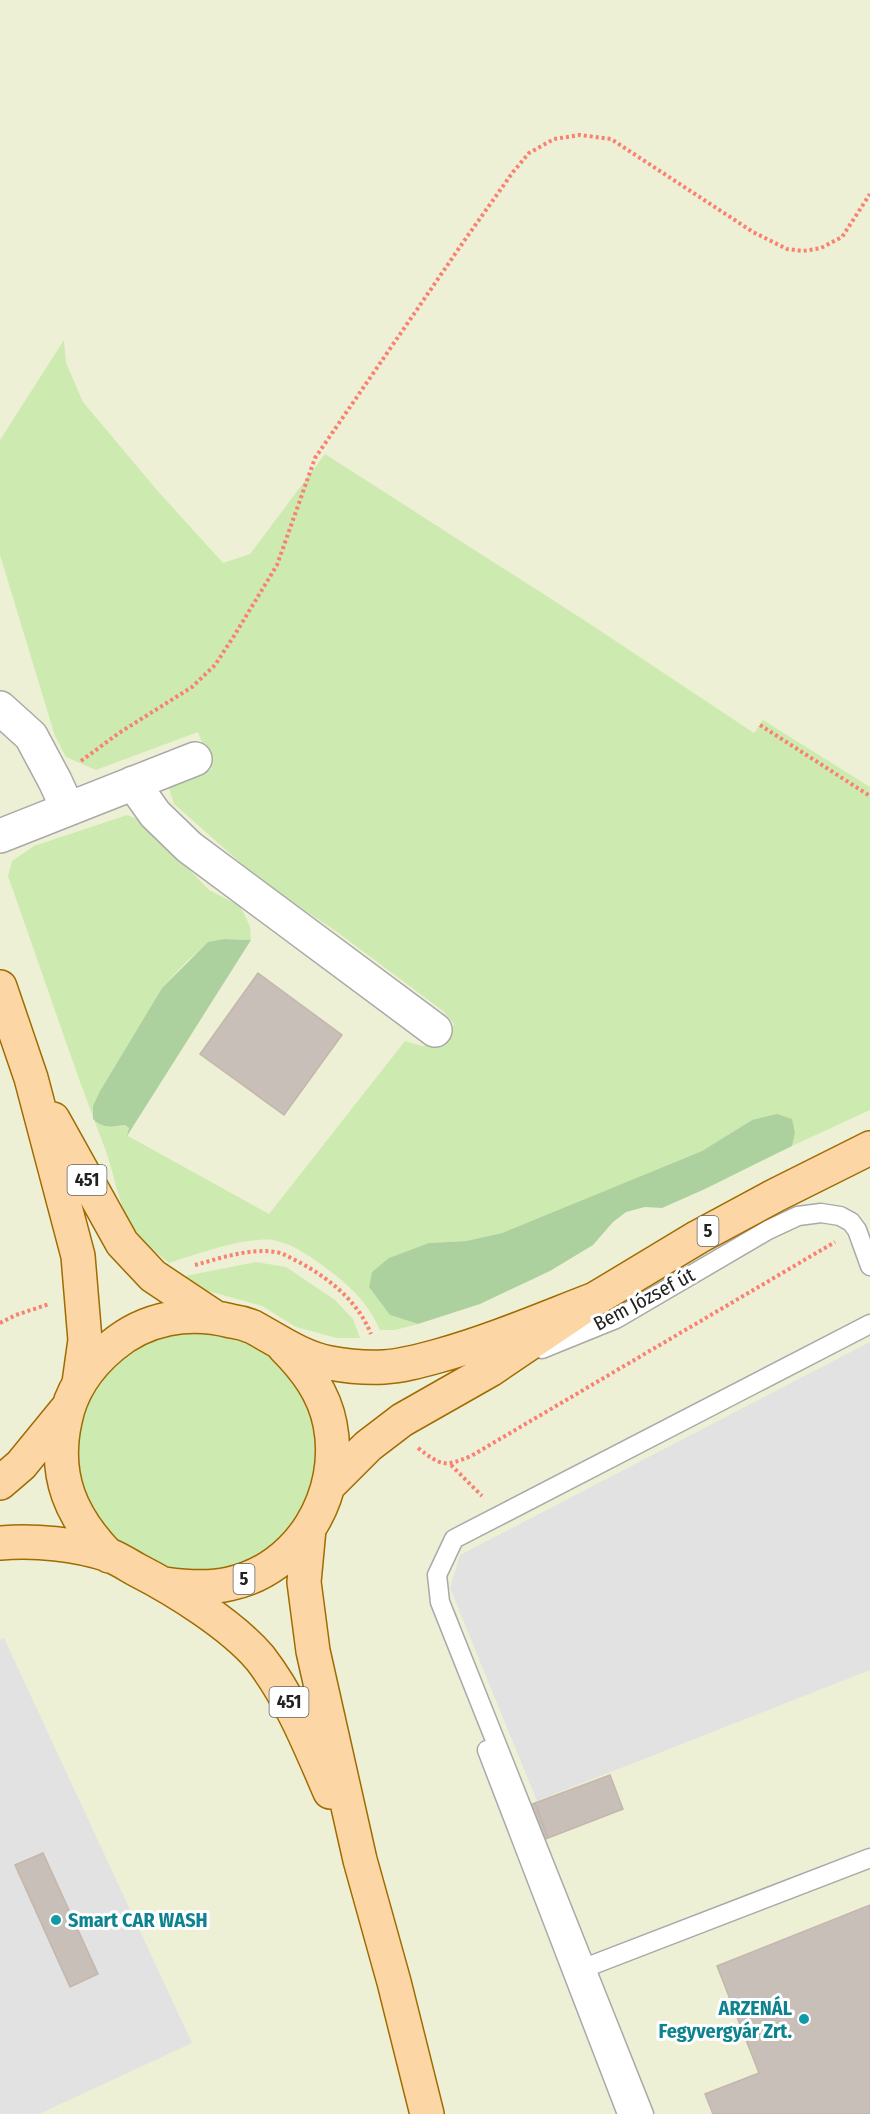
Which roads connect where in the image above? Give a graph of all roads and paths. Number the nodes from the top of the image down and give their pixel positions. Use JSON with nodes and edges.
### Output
{"nodes":[{"id":1,"x":870,"y":194,"type":"edge"},
{"id":2,"x":0,"y":708,"type":"edge"},
{"id":3,"x":760,"y":725,"type":"dead end"},
{"id":4,"x":195,"y":759,"type":"dead end"},
{"id":5,"x":134,"y":783,"type":"junction"},
{"id":6,"x":62,"y":795,"type":"junction"},
{"id":7,"x":870,"y":796,"type":"edge"},
{"id":8,"x":0,"y":836,"type":"edge"},
{"id":9,"x":0,"y":987,"type":"edge"},
{"id":10,"x":435,"y":1030,"type":"dead end"},
{"id":11,"x":31,"y":1078,"type":"junction"},
{"id":12,"x":870,"y":1148,"type":"edge"},
{"id":13,"x":870,"y":1266,"type":"edge"},
{"id":14,"x":595,"y":1299,"type":"junction"},
{"id":15,"x":213,"y":1316,"type":"junction"},
{"id":16,"x":870,"y":1324,"type":"edge"},
{"id":17,"x":283,"y":1345,"type":"junction"},
{"id":18,"x":490,"y":1370,"type":"junction"},
{"id":19,"x":73,"y":1396,"type":"junction"},
{"id":20,"x":451,"y":1464,"type":"dead end"},
{"id":21,"x":0,"y":1483,"type":"edge"},
{"id":22,"x":330,"y":1484,"type":"junction"},
{"id":23,"x":500,"y":1515,"type":"junction"},
{"id":24,"x":309,"y":1530,"type":"junction"},
{"id":25,"x":0,"y":1544,"type":"edge"},
{"id":26,"x":110,"y":1556,"type":"junction"},
{"id":27,"x":163,"y":1584,"type":"junction"},
{"id":28,"x":440,"y":1602,"type":"junction"},
{"id":29,"x":870,"y":1858,"type":"edge"},
{"id":30,"x":360,"y":1860,"type":"junction"},
{"id":31,"x":587,"y":1967,"type":"junction"},
{"id":32,"x":427,"y":2114,"type":"edge"},
{"id":33,"x":627,"y":2114,"type":"edge"},
{"id":34,"x":644,"y":2114,"type":"edge"}],
"edges":[{"from":1,"to":6,"type":"path"},
{"from":2,"to":6,"type":"street"},
{"from":3,"to":7,"type":"path"},
{"from":4,"to":5,"type":"street"},
{"from":5,"to":6,"type":"street"},
{"from":5,"to":10,"type":"street"},
{"from":6,"to":8,"type":"street"},
{"from":9,"to":11,"type":"main road","number":"451"},
{"from":11,"to":15,"type":"main road","number":"451"},
{"from":11,"to":19,"type":"main road","number":"451"},
{"from":12,"to":14,"type":"main road","number":"5"},
{"from":13,"to":18,"type":"lane","name":"Bem József út"},
{"from":14,"to":17,"type":"main road","number":"5"},
{"from":14,"to":18,"type":"main road","number":"5"},
{"from":15,"to":17,"type":"main road","number":"5"},
{"from":15,"to":19,"type":"main road","number":"5"},
{"from":16,"to":23,"type":"lane"},
{"from":17,"to":22,"type":"main road","number":"5"},
{"from":18,"to":22,"type":"main road","number":"5"},
{"from":19,"to":21,"type":"main road","number":"5"},
{"from":19,"to":26,"type":"main road","number":"5"},
{"from":20,"to":23,"type":"path"},
{"from":22,"to":24,"type":"main road","number":"5"},
{"from":23,"to":28,"type":"lane"},
{"from":24,"to":27,"type":"main road","number":"5"},
{"from":24,"to":30,"type":"main road","number":"451"},
{"from":25,"to":26,"type":"main road","number":"5"},
{"from":26,"to":27,"type":"main road","number":"5"},
{"from":27,"to":30,"type":"main road","number":"451"},
{"from":28,"to":31,"type":"lane"},
{"from":28,"to":33,"type":"lane"},
{"from":29,"to":31,"type":"lane"},
{"from":30,"to":32,"type":"main road","number":"451"},
{"from":31,"to":34,"type":"lane"}]}
